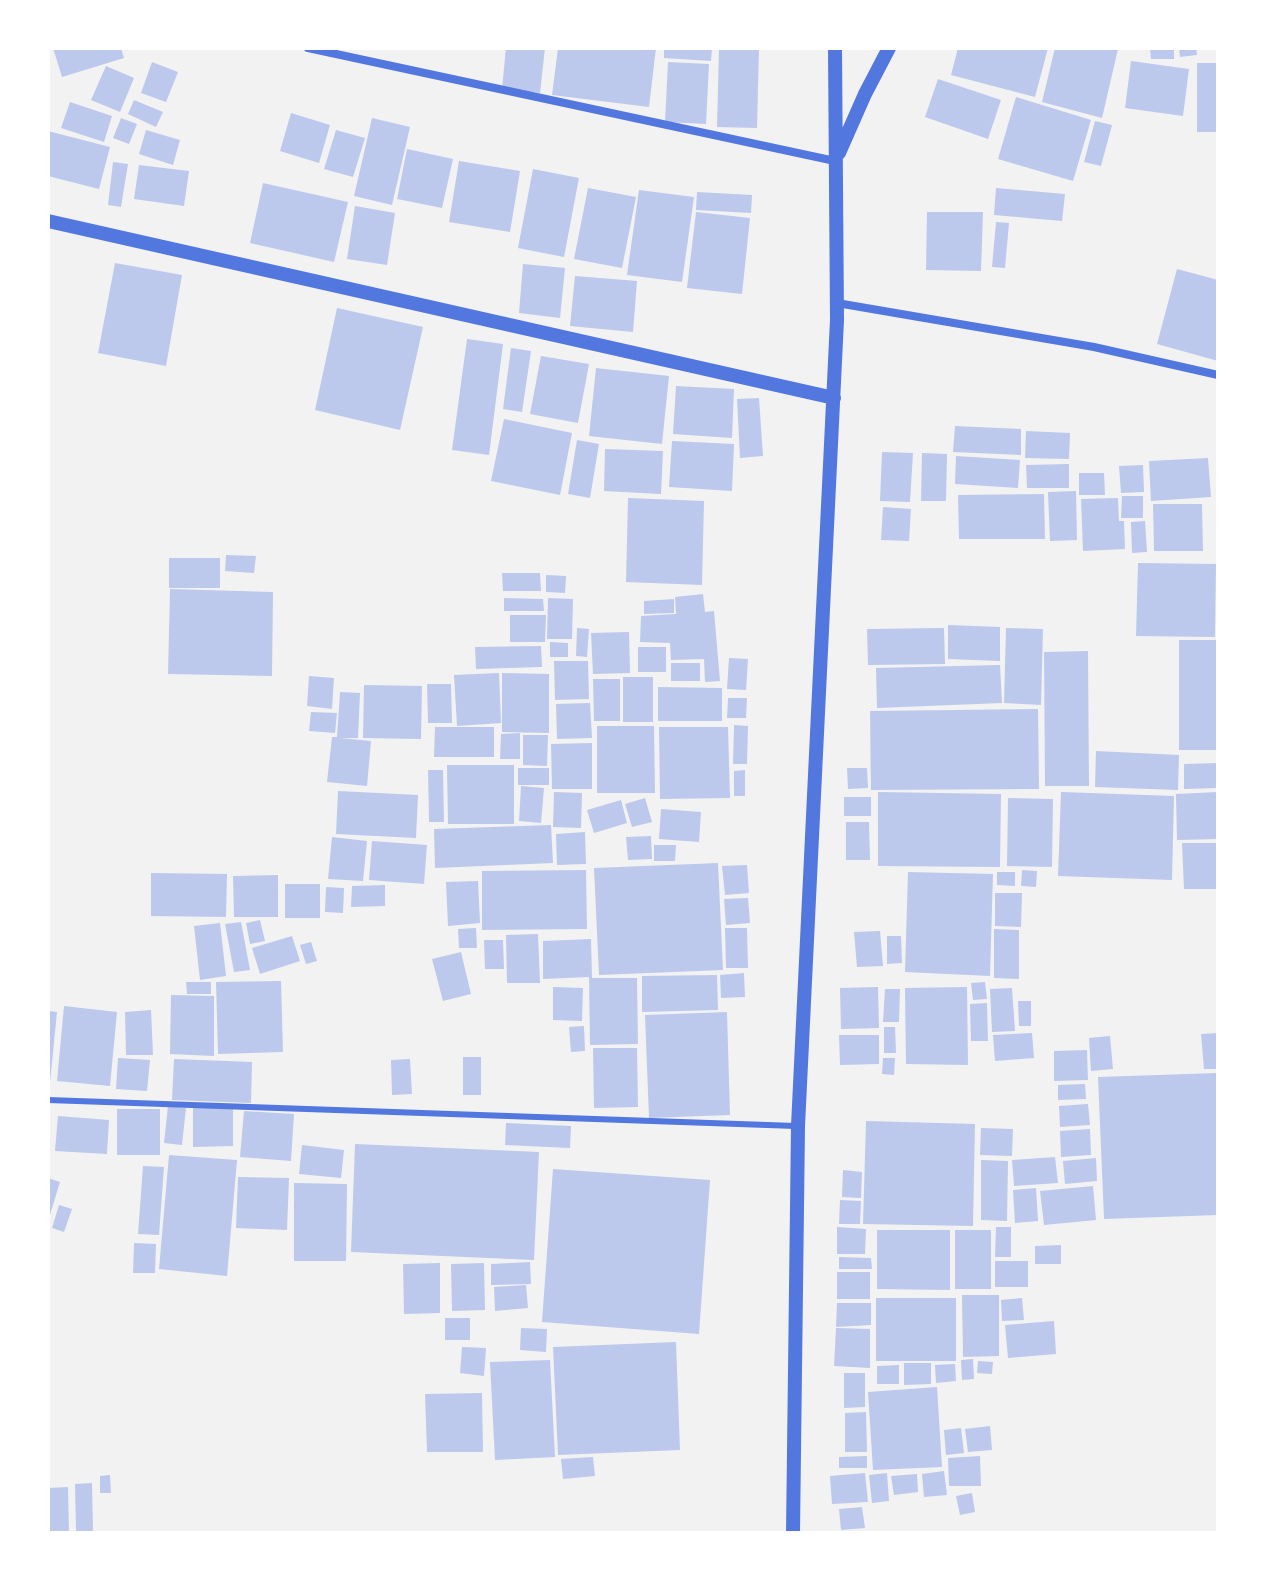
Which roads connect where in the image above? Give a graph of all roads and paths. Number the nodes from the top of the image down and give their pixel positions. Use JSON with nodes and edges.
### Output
{"nodes":[{"id":1,"x":308,"y":48,"type":"edge"},
{"id":2,"x":835,"y":48,"type":"edge"},
{"id":3,"x":889,"y":48,"type":"edge"},
{"id":4,"x":835,"y":161,"type":"junction"},
{"id":5,"x":48,"y":221,"type":"edge"},
{"id":6,"x":837,"y":303,"type":"junction"},
{"id":7,"x":1218,"y":375,"type":"edge"},
{"id":8,"x":834,"y":398,"type":"junction"},
{"id":9,"x":48,"y":1100,"type":"edge"},
{"id":10,"x":798,"y":1126,"type":"junction"},
{"id":11,"x":793,"y":1533,"type":"edge"}],
"edges":[{"from":1,"to":4,"type":"street"},
{"from":2,"to":4,"type":"street"},
{"from":3,"to":4,"type":"street"},
{"from":4,"to":6,"type":"street"},
{"from":5,"to":8,"type":"street"},
{"from":6,"to":7,"type":"street"},
{"from":6,"to":8,"type":"street"},
{"from":8,"to":10,"type":"street"},
{"from":9,"to":10,"type":"lane"},
{"from":10,"to":11,"type":"street"}]}
